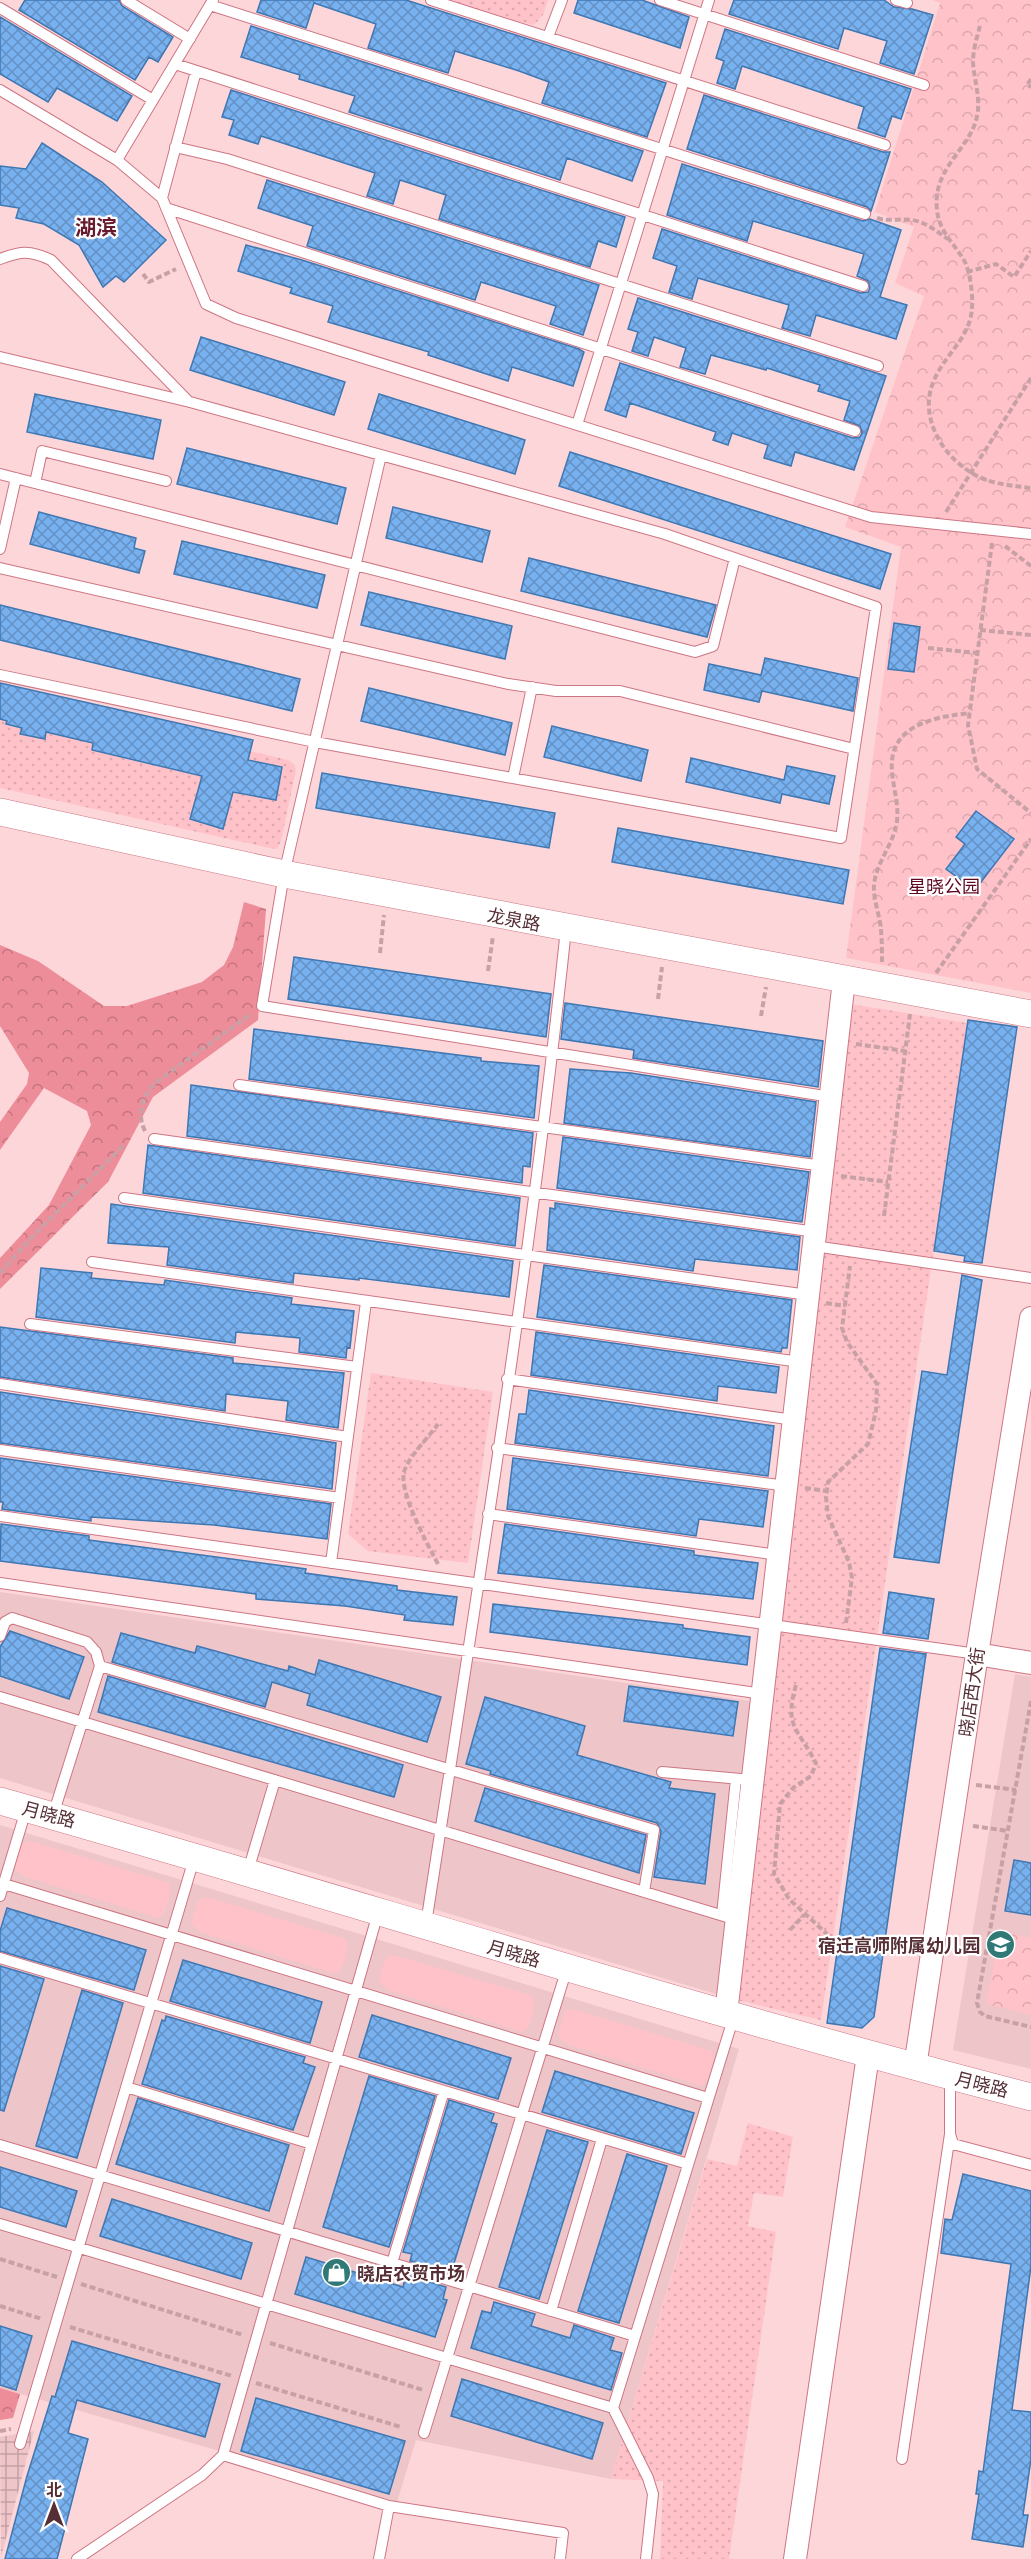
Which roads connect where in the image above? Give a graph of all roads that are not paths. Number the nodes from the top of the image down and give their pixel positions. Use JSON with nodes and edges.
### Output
{"nodes":[{"id":1,"x":126,"y":0,"type":"edge"},
{"id":2,"x":431,"y":0,"type":"edge"},
{"id":3,"x":562,"y":0,"type":"edge"},
{"id":4,"x":660,"y":0,"type":"edge"},
{"id":5,"x":709,"y":0,"type":"edge"},
{"id":6,"x":212,"y":3,"type":"edge"},
{"id":7,"x":0,"y":8,"type":"edge"},
{"id":8,"x":705,"y":14,"type":"junction"},
{"id":9,"x":548,"y":38,"type":"junction"},
{"id":10,"x":190,"y":39,"type":"junction"},
{"id":11,"x":175,"y":64,"type":"junction"},
{"id":12,"x":196,"y":71,"type":"junction"},
{"id":13,"x":684,"y":81,"type":"junction"},
{"id":14,"x":924,"y":85,"type":"dead end"},
{"id":15,"x":0,"y":90,"type":"edge"},
{"id":16,"x":153,"y":100,"type":"junction"},
{"id":17,"x":885,"y":145,"type":"dead end"},
{"id":18,"x":175,"y":147,"type":"junction"},
{"id":19,"x":662,"y":150,"type":"junction"},
{"id":20,"x":117,"y":160,"type":"junction"},
{"id":21,"x":164,"y":203,"type":"junction"},
{"id":22,"x":865,"y":214,"type":"road end"},
{"id":23,"x":642,"y":215,"type":"junction"},
{"id":24,"x":0,"y":259,"type":"edge"},
{"id":25,"x":620,"y":284,"type":"junction"},
{"id":26,"x":863,"y":286,"type":"dead end"},
{"id":27,"x":600,"y":349,"type":"junction"},
{"id":28,"x":0,"y":357,"type":"edge"},
{"id":29,"x":878,"y":366,"type":"dead end"},
{"id":30,"x":190,"y":402,"type":"junction"},
{"id":31,"x":577,"y":425,"type":"junction"},
{"id":32,"x":855,"y":431,"type":"dead end"},
{"id":33,"x":381,"y":455,"type":"junction"},
{"id":34,"x":0,"y":474,"type":"edge"},
{"id":35,"x":16,"y":478,"type":"junction"},
{"id":36,"x":166,"y":481,"type":"dead end"},
{"id":37,"x":35,"y":483,"type":"junction"},
{"id":38,"x":1031,"y":534,"type":"edge"},
{"id":39,"x":0,"y":549,"type":"edge"},
{"id":40,"x":735,"y":558,"type":"junction"},
{"id":41,"x":356,"y":565,"type":"junction"},
{"id":42,"x":0,"y":568,"type":"edge"},
{"id":43,"x":338,"y":644,"type":"junction"},
{"id":44,"x":0,"y":675,"type":"edge"},
{"id":45,"x":532,"y":687,"type":"junction"},
{"id":46,"x":315,"y":742,"type":"junction"},
{"id":47,"x":854,"y":749,"type":"junction"},
{"id":48,"x":513,"y":778,"type":"junction"},
{"id":49,"x":0,"y":812,"type":"edge"},
{"id":50,"x":284,"y":874,"type":"junction"},
{"id":51,"x":566,"y":929,"type":"junction"},
{"id":52,"x":844,"y":980,"type":"junction"},
{"id":53,"x":1031,"y":1014,"type":"edge"},
{"id":54,"x":554,"y":1051,"type":"junction"},
{"id":55,"x":239,"y":1085,"type":"dead end"},
{"id":56,"x":831,"y":1097,"type":"junction"},
{"id":57,"x":543,"y":1127,"type":"junction"},
{"id":58,"x":154,"y":1139,"type":"road end"},
{"id":59,"x":823,"y":1170,"type":"junction"},
{"id":60,"x":534,"y":1192,"type":"junction"},
{"id":61,"x":124,"y":1198,"type":"dead end"},
{"id":62,"x":815,"y":1239,"type":"junction"},
{"id":63,"x":525,"y":1255,"type":"junction"},
{"id":64,"x":92,"y":1262,"type":"dead end"},
{"id":65,"x":1031,"y":1278,"type":"edge"},
{"id":66,"x":808,"y":1295,"type":"junction"},
{"id":67,"x":366,"y":1302,"type":"junction"},
{"id":68,"x":1031,"y":1318,"type":"edge"},
{"id":69,"x":515,"y":1323,"type":"junction"},
{"id":70,"x":30,"y":1324,"type":"dead end"},
{"id":71,"x":800,"y":1362,"type":"junction"},
{"id":72,"x":357,"y":1367,"type":"junction"},
{"id":73,"x":507,"y":1379,"type":"junction"},
{"id":74,"x":0,"y":1384,"type":"edge"},
{"id":75,"x":794,"y":1420,"type":"junction"},
{"id":76,"x":348,"y":1437,"type":"junction"},
{"id":77,"x":497,"y":1449,"type":"junction"},
{"id":78,"x":0,"y":1450,"type":"edge"},
{"id":79,"x":787,"y":1486,"type":"junction"},
{"id":80,"x":340,"y":1498,"type":"junction"},
{"id":81,"x":488,"y":1514,"type":"junction"},
{"id":82,"x":0,"y":1516,"type":"edge"},
{"id":83,"x":778,"y":1555,"type":"junction"},
{"id":84,"x":332,"y":1563,"type":"junction"},
{"id":85,"x":0,"y":1583,"type":"edge"},
{"id":86,"x":478,"y":1584,"type":"junction"},
{"id":87,"x":770,"y":1625,"type":"junction"},
{"id":88,"x":0,"y":1636,"type":"edge"},
{"id":89,"x":468,"y":1652,"type":"junction"},
{"id":90,"x":976,"y":1654,"type":"junction"},
{"id":91,"x":1031,"y":1663,"type":"edge"},
{"id":92,"x":100,"y":1666,"type":"junction"},
{"id":93,"x":763,"y":1694,"type":"junction"},
{"id":94,"x":0,"y":1696,"type":"edge"},
{"id":95,"x":83,"y":1721,"type":"junction"},
{"id":96,"x":450,"y":1770,"type":"junction"},
{"id":97,"x":662,"y":1772,"type":"dead end"},
{"id":98,"x":744,"y":1779,"type":"junction"},
{"id":99,"x":275,"y":1780,"type":"junction"},
{"id":100,"x":0,"y":1801,"type":"edge"},
{"id":101,"x":26,"y":1808,"type":"junction"},
{"id":102,"x":53,"y":1815,"type":"junction"},
{"id":103,"x":441,"y":1830,"type":"junction"},
{"id":104,"x":195,"y":1856,"type":"junction"},
{"id":105,"x":248,"y":1872,"type":"junction"},
{"id":106,"x":4,"y":1884,"type":"junction"},
{"id":107,"x":644,"y":1892,"type":"junction"},
{"id":108,"x":0,"y":1896,"type":"edge"},
{"id":109,"x":378,"y":1912,"type":"junction"},
{"id":110,"x":729,"y":1918,"type":"junction"},
{"id":111,"x":426,"y":1927,"type":"junction"},
{"id":112,"x":171,"y":1935,"type":"junction"},
{"id":113,"x":0,"y":1958,"type":"edge"},
{"id":114,"x":567,"y":1968,"type":"junction"},
{"id":115,"x":356,"y":1991,"type":"junction"},
{"id":116,"x":151,"y":2004,"type":"junction"},
{"id":117,"x":730,"y":2015,"type":"junction"},
{"id":118,"x":542,"y":2047,"type":"junction"},
{"id":119,"x":868,"y":2055,"type":"junction"},
{"id":120,"x":336,"y":2059,"type":"junction"},
{"id":121,"x":915,"y":2067,"type":"junction"},
{"id":122,"x":950,"y":2076,"type":"junction"},
{"id":123,"x":126,"y":2087,"type":"junction"},
{"id":124,"x":444,"y":2091,"type":"junction"},
{"id":125,"x":1031,"y":2097,"type":"edge"},
{"id":126,"x":708,"y":2098,"type":"junction"},
{"id":127,"x":522,"y":2114,"type":"junction"},
{"id":128,"x":950,"y":2134,"type":"junction"},
{"id":129,"x":602,"y":2139,"type":"junction"},
{"id":130,"x":312,"y":2144,"type":"junction"},
{"id":131,"x":0,"y":2145,"type":"edge"},
{"id":132,"x":688,"y":2164,"type":"junction"},
{"id":133,"x":1031,"y":2165,"type":"edge"},
{"id":134,"x":100,"y":2175,"type":"junction"},
{"id":135,"x":0,"y":2224,"type":"edge"},
{"id":136,"x":287,"y":2231,"type":"junction"},
{"id":137,"x":78,"y":2247,"type":"junction"},
{"id":138,"x":392,"y":2263,"type":"junction"},
{"id":139,"x":469,"y":2286,"type":"junction"},
{"id":140,"x":266,"y":2304,"type":"junction"},
{"id":141,"x":551,"y":2311,"type":"junction"},
{"id":142,"x":635,"y":2336,"type":"junction"},
{"id":143,"x":447,"y":2358,"type":"junction"},
{"id":144,"x":612,"y":2408,"type":"junction"},
{"id":145,"x":424,"y":2433,"type":"dead end"},
{"id":146,"x":20,"y":2444,"type":"dead end"},
{"id":147,"x":223,"y":2455,"type":"junction"},
{"id":148,"x":902,"y":2459,"type":"dead end"},
{"id":149,"x":389,"y":2505,"type":"junction"},
{"id":150,"x":77,"y":2559,"type":"edge"},
{"id":151,"x":379,"y":2559,"type":"edge"},
{"id":152,"x":560,"y":2559,"type":"edge"},
{"id":153,"x":646,"y":2559,"type":"edge"},
{"id":154,"x":795,"y":2559,"type":"edge"}],
"edges":[{"from":1,"to":10,"type":"lane"},
{"from":2,"to":9,"type":"lane"},
{"from":3,"to":9,"type":"lane"},
{"from":4,"to":8,"type":"lane"},
{"from":5,"to":8,"type":"lane"},
{"from":6,"to":10,"type":"lane"},
{"from":6,"to":19,"type":"lane"},
{"from":7,"to":16,"type":"lane"},
{"from":8,"to":13,"type":"lane"},
{"from":8,"to":14,"type":"lane"},
{"from":9,"to":13,"type":"lane"},
{"from":10,"to":11,"type":"lane"},
{"from":11,"to":12,"type":"lane"},
{"from":11,"to":16,"type":"lane"},
{"from":12,"to":18,"type":"lane"},
{"from":12,"to":23,"type":"lane"},
{"from":13,"to":17,"type":"lane"},
{"from":13,"to":19,"type":"lane"},
{"from":15,"to":20,"type":"lane"},
{"from":16,"to":20,"type":"lane"},
{"from":18,"to":21,"type":"lane"},
{"from":18,"to":25,"type":"lane"},
{"from":19,"to":22,"type":"lane"},
{"from":19,"to":23,"type":"lane"},
{"from":20,"to":21,"type":"lane"},
{"from":21,"to":27,"type":"lane"},
{"from":21,"to":31,"type":"lane"},
{"from":23,"to":25,"type":"lane"},
{"from":23,"to":26,"type":"lane"},
{"from":24,"to":30,"type":"lane"},
{"from":25,"to":27,"type":"lane"},
{"from":25,"to":29,"type":"lane"},
{"from":27,"to":31,"type":"lane"},
{"from":27,"to":32,"type":"lane"},
{"from":28,"to":30,"type":"lane"},
{"from":30,"to":33,"type":"lane"},
{"from":31,"to":38,"type":"lane"},
{"from":33,"to":40,"type":"lane"},
{"from":33,"to":41,"type":"lane"},
{"from":34,"to":35,"type":"lane"},
{"from":35,"to":37,"type":"lane"},
{"from":35,"to":39,"type":"lane"},
{"from":36,"to":37,"type":"lane"},
{"from":37,"to":41,"type":"lane"},
{"from":40,"to":41,"type":"lane"},
{"from":40,"to":47,"type":"lane"},
{"from":41,"to":43,"type":"lane"},
{"from":42,"to":43,"type":"lane"},
{"from":43,"to":45,"type":"lane"},
{"from":43,"to":46,"type":"lane"},
{"from":44,"to":46,"type":"lane"},
{"from":45,"to":47,"type":"lane"},
{"from":45,"to":48,"type":"lane"},
{"from":46,"to":48,"type":"lane"},
{"from":46,"to":50,"type":"lane"},
{"from":47,"to":48,"type":"lane"},
{"from":49,"to":50,"type":"street","name":"龙泉路"},
{"from":50,"to":51,"type":"street","name":"龙泉路"},
{"from":50,"to":54,"type":"lane"},
{"from":51,"to":52,"type":"street","name":"龙泉路"},
{"from":51,"to":54,"type":"lane"},
{"from":52,"to":53,"type":"street","name":"龙泉路"},
{"from":52,"to":56,"type":"street"},
{"from":54,"to":56,"type":"lane"},
{"from":54,"to":57,"type":"lane"},
{"from":55,"to":57,"type":"lane"},
{"from":56,"to":59,"type":"street"},
{"from":57,"to":59,"type":"lane"},
{"from":57,"to":60,"type":"lane"},
{"from":58,"to":60,"type":"lane"},
{"from":59,"to":62,"type":"street"},
{"from":60,"to":62,"type":"lane"},
{"from":60,"to":63,"type":"lane"},
{"from":61,"to":63,"type":"lane"},
{"from":62,"to":65,"type":"lane"},
{"from":62,"to":66,"type":"street"},
{"from":63,"to":66,"type":"lane"},
{"from":63,"to":69,"type":"lane"},
{"from":64,"to":67,"type":"lane"},
{"from":66,"to":71,"type":"street"},
{"from":67,"to":69,"type":"lane"},
{"from":67,"to":72,"type":"lane"},
{"from":68,"to":90,"type":"street","name":"晓店西大街"},
{"from":69,"to":71,"type":"lane"},
{"from":69,"to":73,"type":"lane"},
{"from":70,"to":72,"type":"lane"},
{"from":71,"to":75,"type":"street"},
{"from":72,"to":76,"type":"lane"},
{"from":73,"to":75,"type":"lane"},
{"from":73,"to":77,"type":"lane"},
{"from":74,"to":76,"type":"lane"},
{"from":75,"to":79,"type":"street"},
{"from":76,"to":80,"type":"lane"},
{"from":77,"to":79,"type":"lane"},
{"from":77,"to":81,"type":"lane"},
{"from":78,"to":80,"type":"lane"},
{"from":79,"to":83,"type":"street"},
{"from":80,"to":84,"type":"lane"},
{"from":81,"to":83,"type":"lane"},
{"from":81,"to":86,"type":"lane"},
{"from":82,"to":84,"type":"lane"},
{"from":83,"to":87,"type":"street"},
{"from":84,"to":86,"type":"lane"},
{"from":85,"to":89,"type":"lane"},
{"from":86,"to":87,"type":"lane"},
{"from":86,"to":89,"type":"lane"},
{"from":87,"to":90,"type":"lane"},
{"from":87,"to":93,"type":"street"},
{"from":88,"to":92,"type":"lane"},
{"from":89,"to":93,"type":"lane"},
{"from":89,"to":96,"type":"lane"},
{"from":90,"to":91,"type":"street"},
{"from":90,"to":121,"type":"street","name":"晓店西大街"},
{"from":92,"to":95,"type":"lane"},
{"from":92,"to":96,"type":"lane"},
{"from":93,"to":98,"type":"street"},
{"from":94,"to":95,"type":"lane"},
{"from":95,"to":99,"type":"lane"},
{"from":95,"to":102,"type":"lane"},
{"from":96,"to":103,"type":"lane"},
{"from":96,"to":107,"type":"lane"},
{"from":97,"to":98,"type":"lane"},
{"from":98,"to":110,"type":"street"},
{"from":99,"to":103,"type":"lane"},
{"from":99,"to":105,"type":"lane"},
{"from":100,"to":101,"type":"street","name":"月晓路"},
{"from":101,"to":102,"type":"street","name":"月晓路"},
{"from":101,"to":106,"type":"lane"},
{"from":102,"to":104,"type":"street","name":"月晓路"},
{"from":103,"to":107,"type":"lane"},
{"from":103,"to":111,"type":"lane"},
{"from":104,"to":105,"type":"street","name":"月晓路"},
{"from":104,"to":112,"type":"lane"},
{"from":105,"to":109,"type":"street","name":"月晓路"},
{"from":106,"to":108,"type":"lane"},
{"from":106,"to":112,"type":"lane"},
{"from":107,"to":110,"type":"lane"},
{"from":109,"to":111,"type":"street","name":"月晓路"},
{"from":109,"to":115,"type":"lane"},
{"from":110,"to":117,"type":"street"},
{"from":111,"to":114,"type":"street","name":"月晓路"},
{"from":112,"to":115,"type":"lane"},
{"from":112,"to":116,"type":"lane"},
{"from":113,"to":116,"type":"lane"},
{"from":114,"to":117,"type":"street","name":"月晓路"},
{"from":114,"to":118,"type":"lane"},
{"from":115,"to":118,"type":"lane"},
{"from":115,"to":120,"type":"lane"},
{"from":116,"to":120,"type":"lane"},
{"from":116,"to":123,"type":"lane"},
{"from":117,"to":119,"type":"street","name":"月晓路"},
{"from":117,"to":126,"type":"lane"},
{"from":118,"to":126,"type":"lane"},
{"from":118,"to":127,"type":"lane"},
{"from":119,"to":121,"type":"street","name":"月晓路"},
{"from":119,"to":154,"type":"street"},
{"from":120,"to":124,"type":"lane"},
{"from":120,"to":130,"type":"lane"},
{"from":121,"to":122,"type":"street","name":"月晓路"},
{"from":122,"to":125,"type":"street","name":"月晓路"},
{"from":122,"to":128,"type":"lane"},
{"from":123,"to":130,"type":"lane"},
{"from":123,"to":134,"type":"lane"},
{"from":124,"to":127,"type":"lane"},
{"from":124,"to":138,"type":"lane"},
{"from":126,"to":132,"type":"lane"},
{"from":127,"to":129,"type":"lane"},
{"from":127,"to":139,"type":"lane"},
{"from":128,"to":133,"type":"lane"},
{"from":128,"to":148,"type":"lane"},
{"from":129,"to":132,"type":"lane"},
{"from":129,"to":141,"type":"lane"},
{"from":130,"to":136,"type":"lane"},
{"from":131,"to":134,"type":"lane"},
{"from":132,"to":142,"type":"lane"},
{"from":134,"to":136,"type":"lane"},
{"from":134,"to":137,"type":"lane"},
{"from":135,"to":137,"type":"lane"},
{"from":136,"to":138,"type":"lane"},
{"from":136,"to":140,"type":"lane"},
{"from":137,"to":140,"type":"lane"},
{"from":137,"to":146,"type":"lane"},
{"from":138,"to":139,"type":"lane"},
{"from":139,"to":141,"type":"lane"},
{"from":139,"to":143,"type":"lane"},
{"from":140,"to":143,"type":"lane"},
{"from":140,"to":147,"type":"lane"},
{"from":141,"to":142,"type":"lane"},
{"from":142,"to":144,"type":"lane"},
{"from":143,"to":144,"type":"lane"},
{"from":143,"to":145,"type":"lane"},
{"from":144,"to":153,"type":"lane"},
{"from":147,"to":149,"type":"lane"},
{"from":147,"to":150,"type":"lane"},
{"from":149,"to":151,"type":"lane"},
{"from":149,"to":152,"type":"lane"}]}
